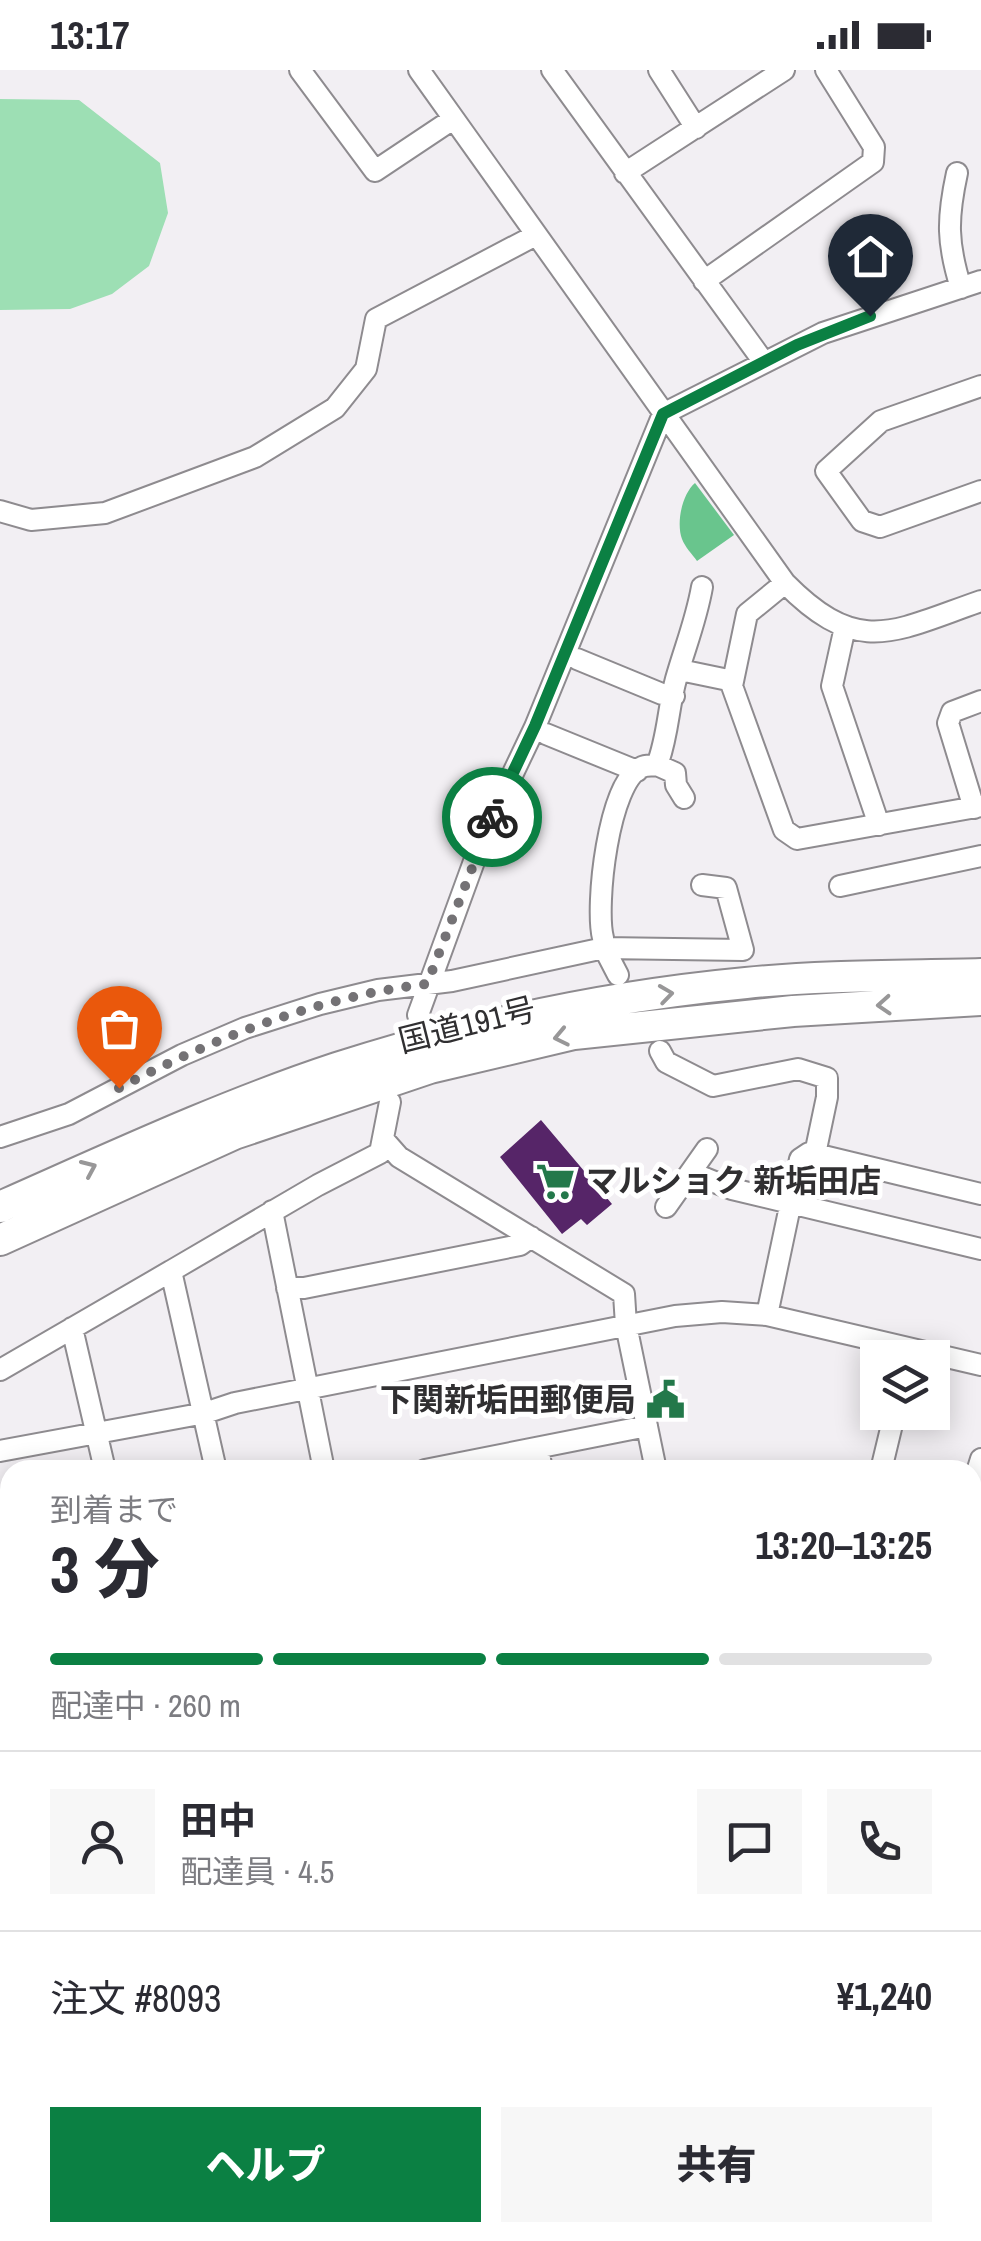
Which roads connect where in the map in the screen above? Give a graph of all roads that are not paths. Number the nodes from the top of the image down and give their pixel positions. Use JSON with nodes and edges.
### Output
{"nodes":[{"id":1,"x":300,"y":70,"type":"edge"},
{"id":2,"x":419,"y":70,"type":"edge"},
{"id":3,"x":552,"y":70,"type":"edge"},
{"id":4,"x":659,"y":70,"type":"edge"},
{"id":5,"x":784,"y":70,"type":"edge"},
{"id":6,"x":826,"y":70,"type":"edge"},
{"id":7,"x":453,"y":119,"type":"junction"},
{"id":8,"x":696,"y":128,"type":"junction"},
{"id":9,"x":624,"y":173,"type":"junction"},
{"id":10,"x":957,"y":173,"type":"dead end"},
{"id":11,"x":536,"y":235,"type":"junction"},
{"id":12,"x":704,"y":281,"type":"junction"},
{"id":13,"x":971,"y":285,"type":"edge"},
{"id":14,"x":763,"y":361,"type":"junction"},
{"id":15,"x":981,"y":386,"type":"edge"},
{"id":16,"x":663,"y":414,"type":"junction"},
{"id":17,"x":981,"y":492,"type":"edge"},
{"id":18,"x":0,"y":511,"type":"edge"},
{"id":19,"x":785,"y":583,"type":"junction"},
{"id":20,"x":702,"y":588,"type":"dead end"},
{"id":21,"x":981,"y":601,"type":"edge"},
{"id":22,"x":845,"y":627,"type":"junction"},
{"id":23,"x":577,"y":659,"type":"dead end"},
{"id":24,"x":680,"y":670,"type":"junction"},
{"id":25,"x":733,"y":681,"type":"junction"},
{"id":26,"x":668,"y":695,"type":"junction"},
{"id":27,"x":981,"y":701,"type":"edge"},
{"id":28,"x":546,"y":734,"type":"dead end"},
{"id":29,"x":647,"y":768,"type":"junction"},
{"id":30,"x":684,"y":798,"type":"dead end"},
{"id":31,"x":978,"y":807,"type":"edge"},
{"id":32,"x":879,"y":825,"type":"junction"},
{"id":33,"x":981,"y":856,"type":"edge"},
{"id":34,"x":702,"y":885,"type":"dead end"},
{"id":35,"x":840,"y":886,"type":"dead end"},
{"id":36,"x":604,"y":943,"type":"junction"},
{"id":37,"x":981,"y":960,"type":"edge"},
{"id":38,"x":981,"y":974,"type":"edge"},
{"id":39,"x":618,"y":975,"type":"dead end"},
{"id":40,"x":814,"y":978,"type":"junction"},
{"id":41,"x":427,"y":984,"type":"junction"},
{"id":42,"x":981,"y":1000,"type":"edge"},
{"id":43,"x":418,"y":1014,"type":"dead end"},
{"id":44,"x":660,"y":1052,"type":"dead end"},
{"id":45,"x":390,"y":1102,"type":"dead end"},
{"id":46,"x":234,"y":1134,"type":"junction"},
{"id":47,"x":0,"y":1137,"type":"edge"},
{"id":48,"x":384,"y":1140,"type":"junction"},
{"id":49,"x":707,"y":1149,"type":"dead end"},
{"id":50,"x":815,"y":1154,"type":"junction"},
{"id":51,"x":692,"y":1173,"type":"junction"},
{"id":52,"x":981,"y":1194,"type":"edge"},
{"id":53,"x":8,"y":1203,"type":"edge"},
{"id":54,"x":790,"y":1204,"type":"junction"},
{"id":55,"x":666,"y":1206,"type":"dead end"},
{"id":56,"x":272,"y":1211,"type":"junction"},
{"id":57,"x":531,"y":1237,"type":"junction"},
{"id":58,"x":0,"y":1240,"type":"edge"},
{"id":59,"x":981,"y":1248,"type":"edge"},
{"id":60,"x":0,"y":1262,"type":"edge"},
{"id":61,"x":171,"y":1271,"type":"junction"},
{"id":62,"x":287,"y":1288,"type":"junction"},
{"id":63,"x":767,"y":1315,"type":"junction"},
{"id":64,"x":626,"y":1325,"type":"junction"},
{"id":65,"x":72,"y":1328,"type":"junction"},
{"id":66,"x":860,"y":1340,"type":"edge"},
{"id":67,"x":950,"y":1360,"type":"edge"},
{"id":68,"x":981,"y":1365,"type":"edge"},
{"id":69,"x":0,"y":1370,"type":"edge"},
{"id":70,"x":308,"y":1389,"type":"junction"},
{"id":71,"x":205,"y":1413,"type":"junction"},
{"id":72,"x":647,"y":1426,"type":"junction"},
{"id":73,"x":891,"y":1430,"type":"edge"},
{"id":74,"x":98,"y":1433,"type":"junction"},
{"id":75,"x":538,"y":1448,"type":"junction"},
{"id":76,"x":0,"y":1451,"type":"edge"},
{"id":77,"x":103,"y":1460,"type":"edge"},
{"id":78,"x":214,"y":1460,"type":"edge"},
{"id":79,"x":322,"y":1460,"type":"edge"},
{"id":80,"x":479,"y":1460,"type":"edge"},
{"id":81,"x":540,"y":1460,"type":"edge"},
{"id":82,"x":654,"y":1460,"type":"edge"},
{"id":83,"x":883,"y":1460,"type":"edge"}],
"edges":[{"from":1,"to":7,"type":"street"},
{"from":2,"to":7,"type":"street"},
{"from":3,"to":9,"type":"street"},
{"from":4,"to":8,"type":"street"},
{"from":5,"to":8,"type":"street"},
{"from":6,"to":12,"type":"street"},
{"from":7,"to":11,"type":"street"},
{"from":8,"to":9,"type":"street"},
{"from":9,"to":12,"type":"street"},
{"from":10,"to":13,"type":"street"},
{"from":11,"to":16,"type":"street"},
{"from":11,"to":18,"type":"street"},
{"from":12,"to":14,"type":"street"},
{"from":13,"to":14,"type":"street"},
{"from":14,"to":16,"type":"street"},
{"from":15,"to":17,"type":"street"},
{"from":16,"to":19,"type":"street"},
{"from":16,"to":41,"type":"street"},
{"from":19,"to":22,"type":"street"},
{"from":19,"to":25,"type":"street"},
{"from":20,"to":24,"type":"street"},
{"from":21,"to":22,"type":"street"},
{"from":22,"to":32,"type":"street"},
{"from":23,"to":26,"type":"street"},
{"from":24,"to":25,"type":"street"},
{"from":24,"to":26,"type":"street"},
{"from":25,"to":32,"type":"street"},
{"from":26,"to":29,"type":"street"},
{"from":27,"to":31,"type":"street"},
{"from":28,"to":29,"type":"street"},
{"from":29,"to":30,"type":"street"},
{"from":29,"to":36,"type":"street"},
{"from":31,"to":32,"type":"street"},
{"from":33,"to":35,"type":"street"},
{"from":34,"to":36,"type":"street"},
{"from":36,"to":39,"type":"street"},
{"from":36,"to":41,"type":"street"},
{"from":37,"to":40,"type":"highway"},
{"from":38,"to":40,"type":"highway","name":"国道191号"},
{"from":53,"to":40,"type":"highway","name":"国道191号","one_way":true},
{"from":41,"to":43,"type":"street"},
{"from":41,"to":47,"type":"street"},
{"from":42,"to":46,"type":"highway","name":"国道191号","one_way":true},
{"from":44,"to":50,"type":"street"},
{"from":45,"to":48,"type":"street"},
{"from":46,"to":58,"type":"highway","name":"国道191号"},
{"from":46,"to":60,"type":"highway"},
{"from":48,"to":56,"type":"street"},
{"from":48,"to":57,"type":"street"},
{"from":49,"to":51,"type":"street"},
{"from":50,"to":52,"type":"street"},
{"from":50,"to":54,"type":"street"},
{"from":51,"to":54,"type":"street"},
{"from":51,"to":55,"type":"street"},
{"from":54,"to":59,"type":"street"},
{"from":54,"to":63,"type":"street"},
{"from":56,"to":61,"type":"street"},
{"from":56,"to":62,"type":"street"},
{"from":57,"to":62,"type":"street"},
{"from":57,"to":64,"type":"street"},
{"from":61,"to":65,"type":"street"},
{"from":61,"to":71,"type":"street"},
{"from":62,"to":70,"type":"street"},
{"from":63,"to":64,"type":"street"},
{"from":63,"to":66,"type":"street"},
{"from":64,"to":70,"type":"street"},
{"from":64,"to":72,"type":"street"},
{"from":65,"to":69,"type":"street"},
{"from":65,"to":74,"type":"street"},
{"from":67,"to":68,"type":"street"},
{"from":70,"to":71,"type":"street"},
{"from":70,"to":79,"type":"street"},
{"from":71,"to":74,"type":"street"},
{"from":71,"to":78,"type":"street"},
{"from":72,"to":75,"type":"street"},
{"from":72,"to":82,"type":"street"},
{"from":73,"to":83,"type":"street"},
{"from":74,"to":76,"type":"street"},
{"from":74,"to":77,"type":"street"},
{"from":75,"to":80,"type":"street"},
{"from":75,"to":81,"type":"street"}]}
